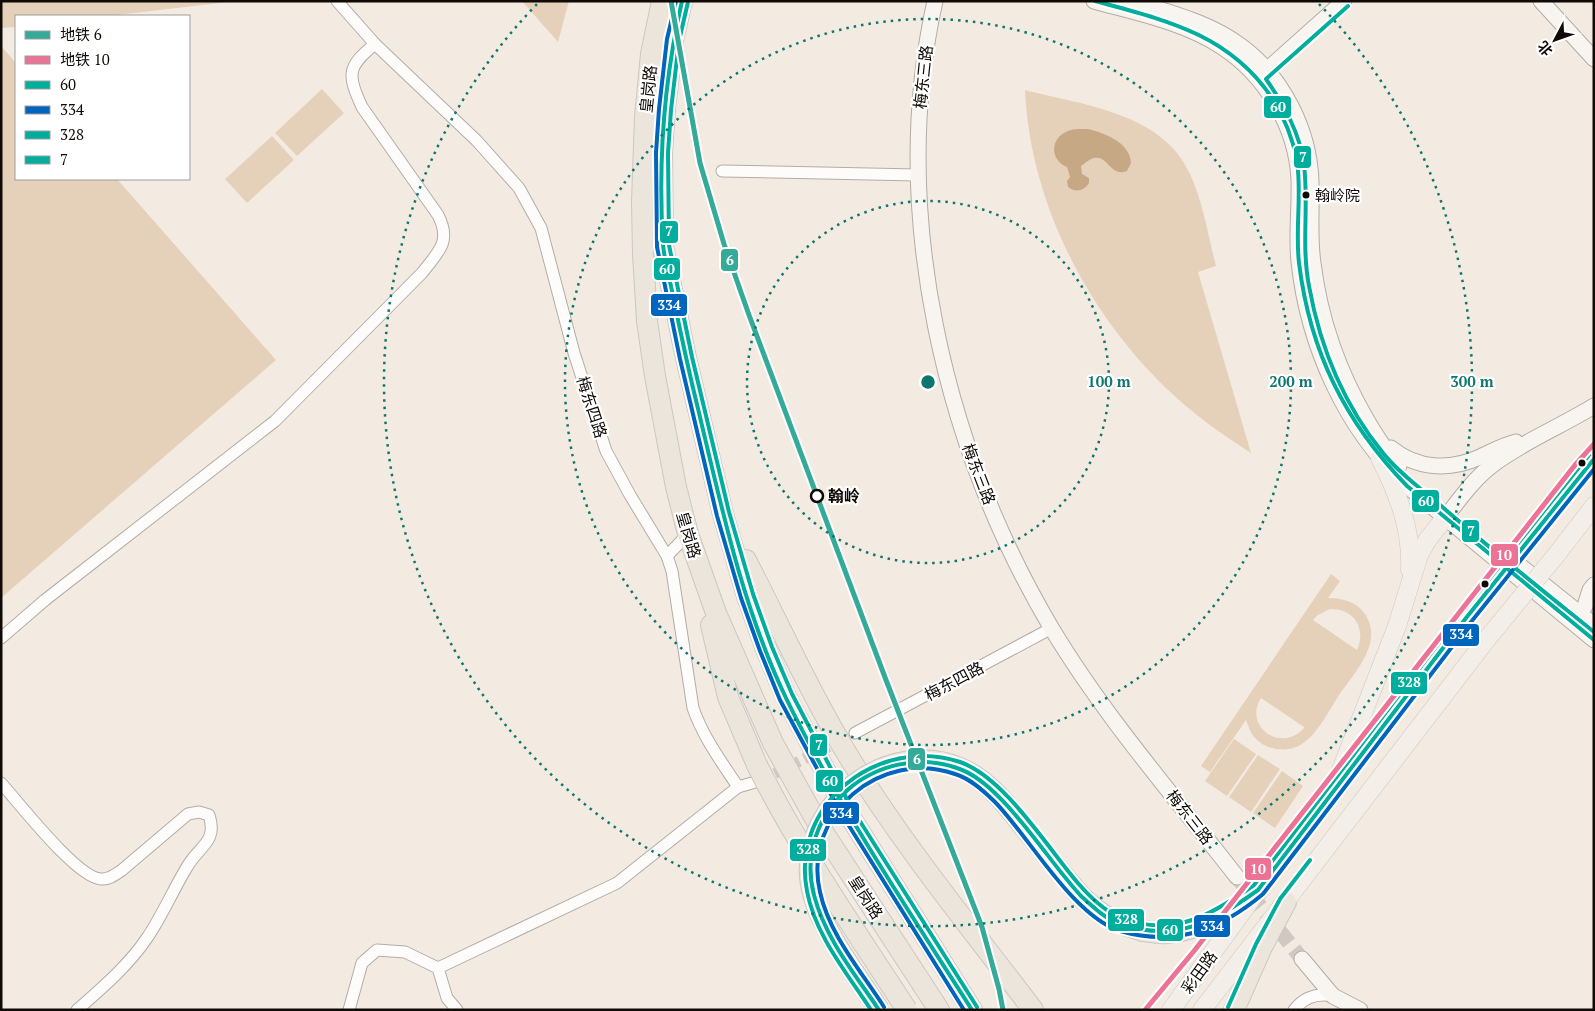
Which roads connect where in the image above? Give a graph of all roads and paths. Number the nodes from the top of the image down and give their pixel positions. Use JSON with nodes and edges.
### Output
{"nodes":[{"id":1,"x":337,"y":1,"type":"edge"},
{"id":2,"x":662,"y":1,"type":"edge"},
{"id":3,"x":682,"y":1,"type":"edge"},
{"id":4,"x":934,"y":1,"type":"edge"},
{"id":5,"x":1094,"y":1,"type":"edge"},
{"id":6,"x":1133,"y":1,"type":"edge"},
{"id":7,"x":1344,"y":1,"type":"edge"},
{"id":8,"x":1541,"y":1,"type":"edge"},
{"id":9,"x":375,"y":44,"type":"junction"},
{"id":10,"x":1594,"y":59,"type":"edge"},
{"id":11,"x":1262,"y":74,"type":"junction"},
{"id":12,"x":722,"y":171,"type":"dead end"},
{"id":13,"x":917,"y":175,"type":"junction"},
{"id":14,"x":1594,"y":406,"type":"edge"},
{"id":15,"x":1374,"y":432,"type":"junction"},
{"id":16,"x":1534,"y":438,"type":"junction"},
{"id":17,"x":1380,"y":458,"type":"junction"},
{"id":18,"x":1594,"y":459,"type":"edge"},
{"id":19,"x":1594,"y":506,"type":"edge"},
{"id":20,"x":1594,"y":510,"type":"edge"},
{"id":21,"x":723,"y":514,"type":"junction"},
{"id":22,"x":1448,"y":514,"type":"junction"},
{"id":23,"x":1574,"y":533,"type":"junction"},
{"id":24,"x":688,"y":534,"type":"junction"},
{"id":25,"x":667,"y":556,"type":"junction"},
{"id":26,"x":702,"y":577,"type":"junction"},
{"id":27,"x":1410,"y":585,"type":"junction"},
{"id":28,"x":1594,"y":585,"type":"edge"},
{"id":29,"x":1576,"y":618,"type":"junction"},
{"id":30,"x":1594,"y":625,"type":"edge"},
{"id":31,"x":1052,"y":628,"type":"junction"},
{"id":32,"x":1,"y":638,"type":"edge"},
{"id":33,"x":1594,"y":640,"type":"edge"},
{"id":34,"x":855,"y":734,"type":"tunnel mouth"},
{"id":35,"x":758,"y":773,"type":"junction"},
{"id":36,"x":1,"y":783,"type":"edge"},
{"id":37,"x":738,"y":787,"type":"junction"},
{"id":38,"x":1331,"y":794,"type":"junction"},
{"id":39,"x":1237,"y":877,"type":"tunnel mouth"},
{"id":40,"x":1258,"y":890,"type":"junction"},
{"id":41,"x":1286,"y":902,"type":"junction"},
{"id":42,"x":1302,"y":959,"type":"tunnel mouth"},
{"id":43,"x":438,"y":968,"type":"junction"},
{"id":44,"x":1333,"y":996,"type":"junction"},
{"id":45,"x":972,"y":1009,"type":"edge"},
{"id":46,"x":77,"y":1010,"type":"edge"},
{"id":47,"x":349,"y":1010,"type":"edge"},
{"id":48,"x":457,"y":1010,"type":"edge"},
{"id":49,"x":879,"y":1010,"type":"edge"},
{"id":50,"x":907,"y":1010,"type":"edge"},
{"id":51,"x":939,"y":1010,"type":"edge"},
{"id":52,"x":1033,"y":1010,"type":"edge"},
{"id":53,"x":1171,"y":1010,"type":"edge"},
{"id":54,"x":1202,"y":1010,"type":"edge"},
{"id":55,"x":1234,"y":1010,"type":"edge"},
{"id":56,"x":1294,"y":1010,"type":"edge"},
{"id":57,"x":1360,"y":1010,"type":"edge"}],
"edges":[{"from":1,"to":9,"type":"street","name":"梅东四路"},
{"from":2,"to":24,"type":"highway","name":"皇岗路"},
{"from":3,"to":21,"type":"highway","name":"皇岗路"},
{"from":4,"to":13,"type":"street","name":"梅东三路"},
{"from":5,"to":11,"type":"street"},
{"from":6,"to":11,"type":"street"},
{"from":7,"to":11,"type":"street"},
{"from":8,"to":10,"type":"street"},
{"from":9,"to":25,"type":"street","name":"梅东四路"},
{"from":9,"to":32,"type":"street"},
{"from":11,"to":15,"type":"street"},
{"from":11,"to":17,"type":"street"},
{"from":12,"to":13,"type":"street"},
{"from":13,"to":31,"type":"street","name":"梅东三路"},
{"from":14,"to":16,"type":"street"},
{"from":15,"to":16,"type":"street"},
{"from":15,"to":22,"type":"street"},
{"from":16,"to":22,"type":"street"},
{"from":17,"to":22,"type":"street"},
{"from":17,"to":27,"type":"main road"},
{"from":18,"to":38,"type":"main road","name":"彩田路","bridge":true},
{"from":19,"to":23,"type":"main road","name":"彩田路"},
{"from":20,"to":23,"type":"street"},
{"from":21,"to":45,"type":"highway","name":"皇岗路"},
{"from":21,"to":52,"type":"highway"},
{"from":22,"to":27,"type":"main road"},
{"from":22,"to":29,"type":"street"},
{"from":23,"to":41,"type":"main road","name":"彩田路","bridge":true},
{"from":24,"to":25,"type":"street"},
{"from":24,"to":26,"type":"highway","name":"皇岗路"},
{"from":25,"to":37,"type":"street","name":"梅东四路"},
{"from":26,"to":35,"type":"highway"},
{"from":26,"to":51,"type":"highway","name":"皇岗路"},
{"from":27,"to":38,"type":"main road"},
{"from":28,"to":29,"type":"street"},
{"from":29,"to":30,"type":"street"},
{"from":29,"to":33,"type":"street"},
{"from":31,"to":34,"type":"street","name":"梅东四路"},
{"from":31,"to":39,"type":"street","name":"梅东三路"},
{"from":35,"to":37,"type":"street"},
{"from":35,"to":50,"type":"highway","bridge":true},
{"from":36,"to":46,"type":"street"},
{"from":37,"to":43,"type":"street"},
{"from":38,"to":40,"type":"main road","name":"彩田路"},
{"from":40,"to":49,"type":"highway","bridge":true},
{"from":40,"to":53,"type":"main road","name":"彩田路"},
{"from":41,"to":54,"type":"main road","name":"彩田路"},
{"from":41,"to":55,"type":"highway"},
{"from":42,"to":44,"type":"street"},
{"from":43,"to":47,"type":"street"},
{"from":43,"to":48,"type":"street"},
{"from":44,"to":56,"type":"street"},
{"from":44,"to":57,"type":"street"}]}
